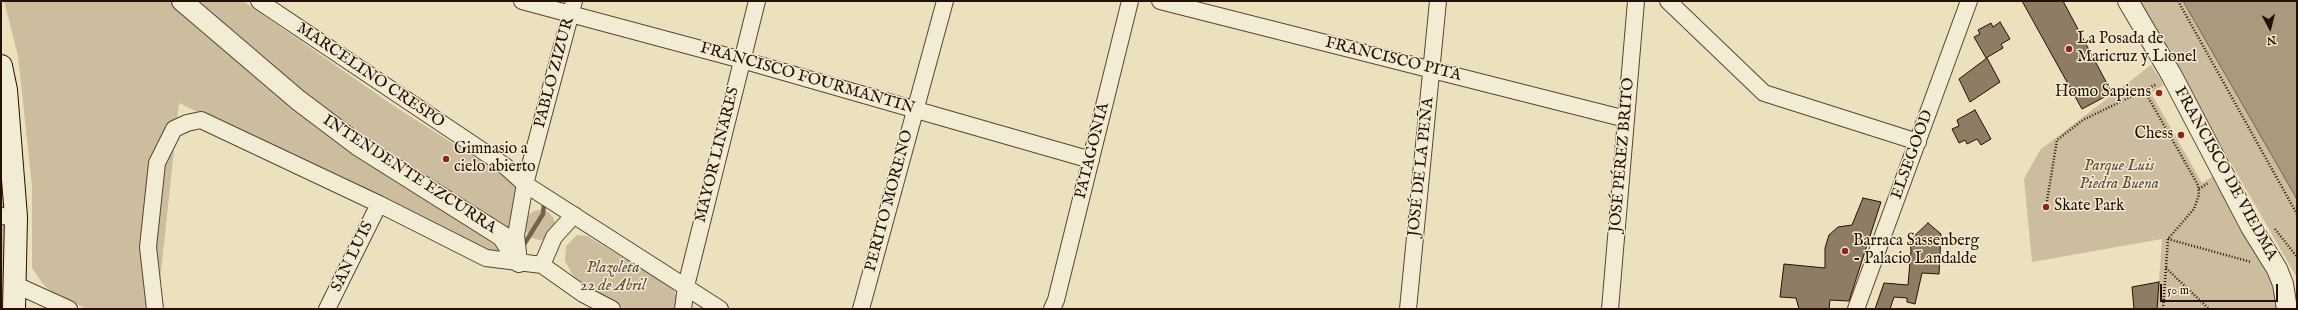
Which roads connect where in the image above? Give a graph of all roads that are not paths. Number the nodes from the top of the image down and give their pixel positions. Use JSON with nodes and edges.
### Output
{"nodes":[{"id":1,"x":182,"y":1,"type":"edge"},
{"id":2,"x":259,"y":1,"type":"edge"},
{"id":3,"x":522,"y":1,"type":"edge"},
{"id":4,"x":757,"y":1,"type":"edge"},
{"id":5,"x":945,"y":1,"type":"edge"},
{"id":6,"x":1130,"y":1,"type":"edge"},
{"id":7,"x":1160,"y":1,"type":"edge"},
{"id":8,"x":1438,"y":1,"type":"edge"},
{"id":9,"x":1636,"y":1,"type":"edge"},
{"id":10,"x":1668,"y":1,"type":"edge"},
{"id":11,"x":1969,"y":1,"type":"edge"},
{"id":12,"x":2128,"y":1,"type":"edge"},
{"id":13,"x":572,"y":7,"type":"edge"},
{"id":14,"x":742,"y":60,"type":"junction"},
{"id":15,"x":1,"y":66,"type":"edge"},
{"id":16,"x":1432,"y":70,"type":"junction"},
{"id":17,"x":914,"y":110,"type":"junction"},
{"id":18,"x":1626,"y":119,"type":"junction"},
{"id":19,"x":1918,"y":142,"type":"junction"},
{"id":20,"x":1091,"y":160,"type":"junction"},
{"id":21,"x":525,"y":184,"type":"junction"},
{"id":22,"x":379,"y":204,"type":"junction"},
{"id":23,"x":574,"y":215,"type":"junction"},
{"id":24,"x":8,"y":216,"type":"edge"},
{"id":25,"x":519,"y":262,"type":"junction"},
{"id":26,"x":542,"y":265,"type":"junction"},
{"id":27,"x":16,"y":285,"type":"junction"},
{"id":28,"x":686,"y":286,"type":"junction"},
{"id":29,"x":1055,"y":306,"type":"edge"},
{"id":30,"x":605,"y":308,"type":"edge"},
{"id":31,"x":14,"y":309,"type":"edge"},
{"id":32,"x":68,"y":309,"type":"edge"},
{"id":33,"x":155,"y":309,"type":"edge"},
{"id":34,"x":327,"y":309,"type":"edge"},
{"id":35,"x":683,"y":309,"type":"edge"},
{"id":36,"x":720,"y":309,"type":"edge"},
{"id":37,"x":861,"y":309,"type":"edge"},
{"id":38,"x":1408,"y":309,"type":"edge"},
{"id":39,"x":1610,"y":309,"type":"edge"},
{"id":40,"x":1856,"y":309,"type":"edge"},
{"id":41,"x":2287,"y":309,"type":"edge"}],
"edges":[{"from":1,"to":25,"type":"street","name":"INTENDENTE EZCURRA"},
{"from":2,"to":21,"type":"street","name":"MARCELINO CRESPO"},
{"from":3,"to":13,"type":"street","name":"FRANCISCO FOURMANTIN"},
{"from":4,"to":14,"type":"street","name":"MAYOR LINARES"},
{"from":5,"to":17,"type":"street","name":"PERITO MORENO"},
{"from":6,"to":20,"type":"street","name":"PATAGONIA"},
{"from":7,"to":16,"type":"street","name":"FRANCISCO PITA"},
{"from":8,"to":16,"type":"street","name":"JOSÉ DE LA PEÑA"},
{"from":9,"to":18,"type":"street","name":"JOSÉ PÉREZ BRITO"},
{"from":10,"to":19,"type":"street"},
{"from":11,"to":19,"type":"street","name":"ELSEGOOD"},
{"from":12,"to":41,"type":"street","name":"FRANCISCO DE VIEDMA"},
{"from":13,"to":14,"type":"street","name":"FRANCISCO FOURMANTIN"},
{"from":13,"to":21,"type":"street","name":"PABLO ZIZUR"},
{"from":14,"to":17,"type":"street","name":"FRANCISCO FOURMANTIN"},
{"from":14,"to":28,"type":"street","name":"MAYOR LINARES"},
{"from":15,"to":24,"type":"main road"},
{"from":16,"to":18,"type":"street","name":"FRANCISCO PITA"},
{"from":16,"to":38,"type":"street","name":"JOSÉ DE LA PEÑA"},
{"from":17,"to":20,"type":"street","name":"FRANCISCO FOURMANTIN"},
{"from":17,"to":37,"type":"street","name":"PERITO MORENO"},
{"from":18,"to":39,"type":"street","name":"JOSÉ PÉREZ BRITO"},
{"from":19,"to":40,"type":"street","name":"ELSEGOOD"},
{"from":20,"to":29,"type":"street","name":"PATAGONIA"},
{"from":21,"to":23,"type":"street","name":"MARCELINO CRESPO"},
{"from":21,"to":25,"type":"street","name":"PABLO ZIZUR"},
{"from":22,"to":25,"type":"street"},
{"from":22,"to":33,"type":"street"},
{"from":22,"to":34,"type":"street","name":"SAN LUIS"},
{"from":23,"to":26,"type":"street"},
{"from":23,"to":28,"type":"street","name":"MARCELINO CRESPO"},
{"from":24,"to":27,"type":"main road"},
{"from":25,"to":26,"type":"street"},
{"from":26,"to":30,"type":"street"},
{"from":27,"to":31,"type":"main road"},
{"from":27,"to":32,"type":"street"},
{"from":28,"to":35,"type":"street","name":"MAYOR LINARES"},
{"from":28,"to":36,"type":"street","name":"MARCELINO CRESPO"}]}
